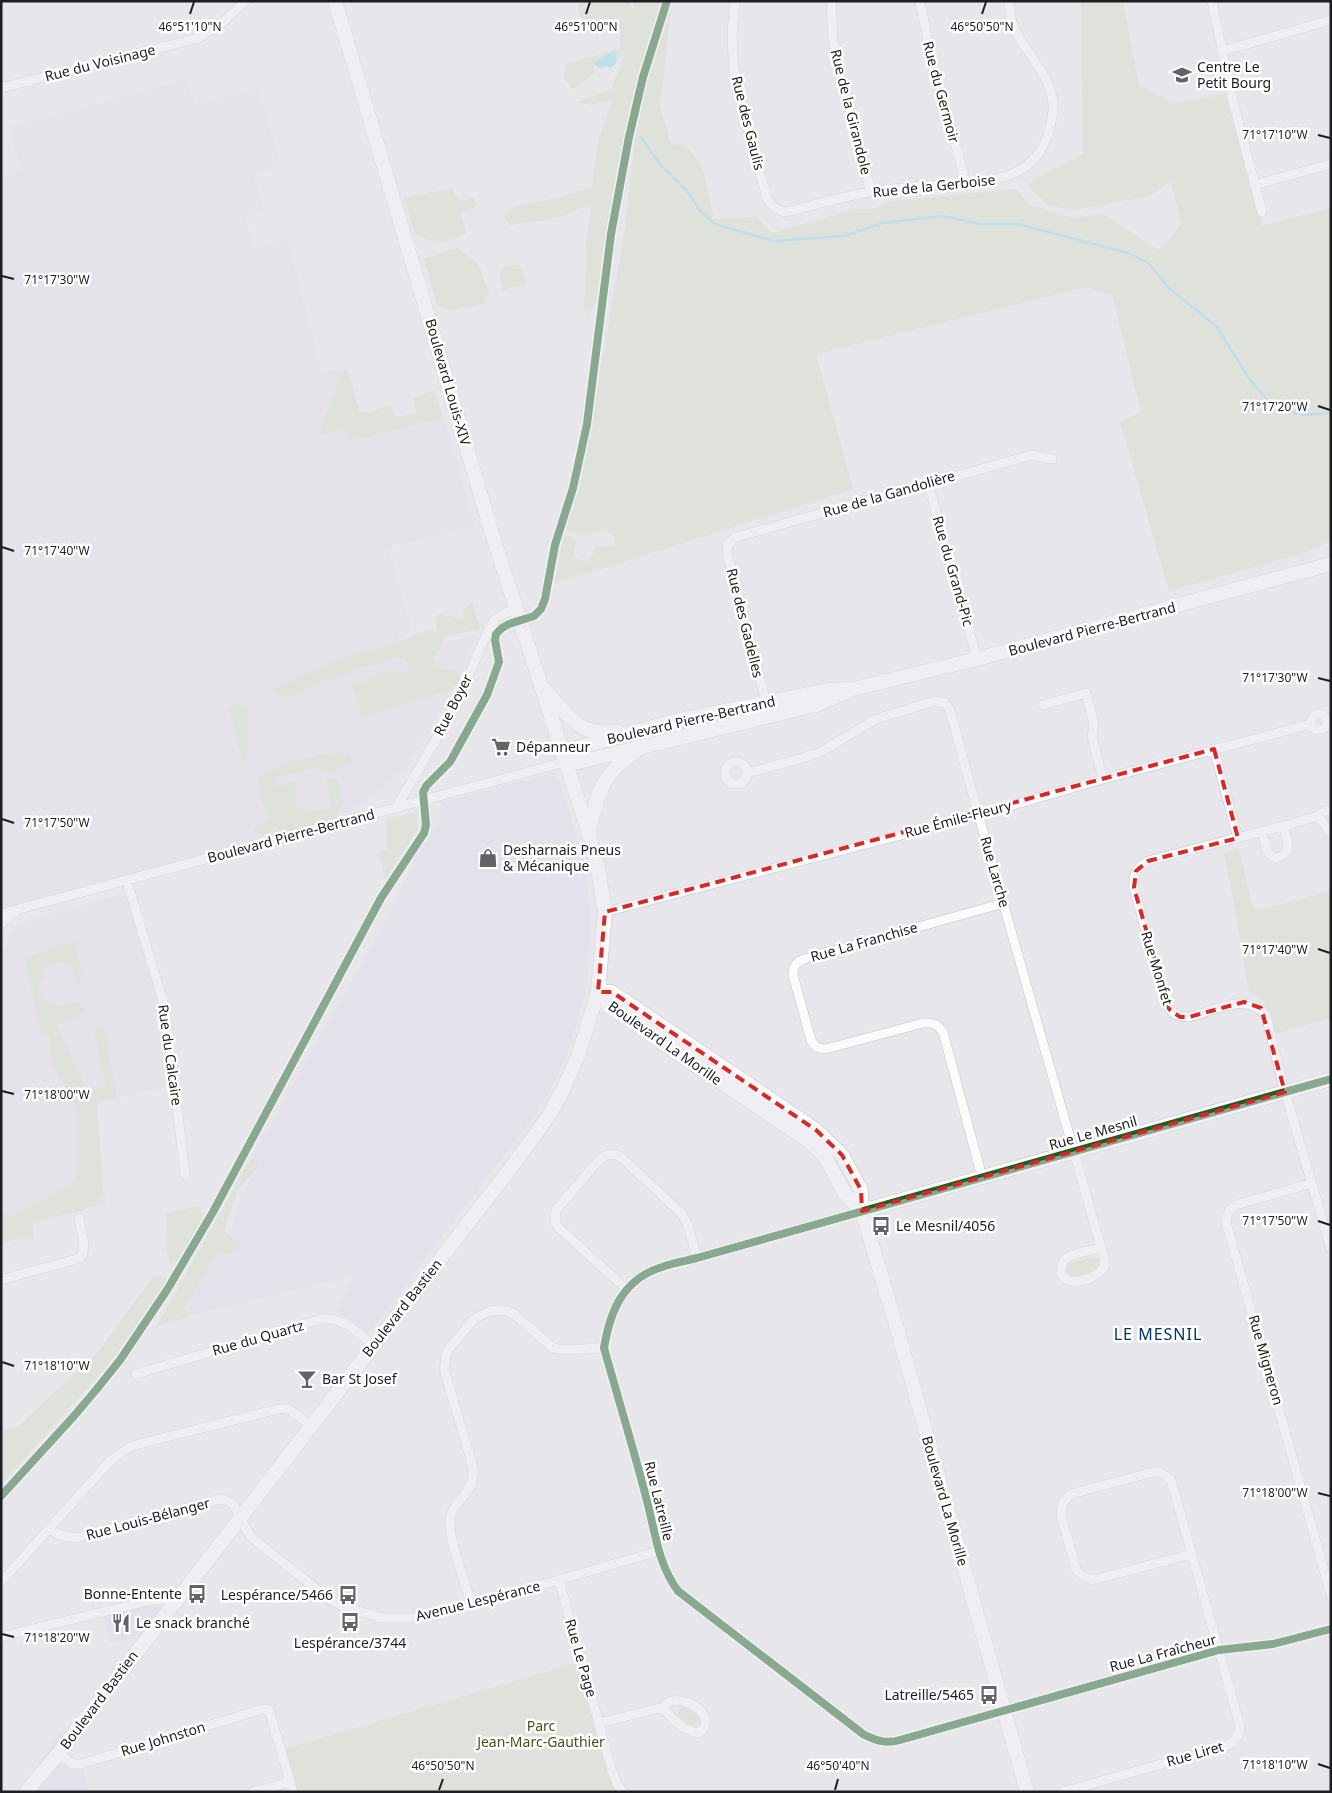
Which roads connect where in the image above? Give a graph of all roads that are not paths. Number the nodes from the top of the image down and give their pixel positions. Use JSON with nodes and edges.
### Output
{"nodes":[{"id":1,"x":246,"y":1,"type":"edge"},
{"id":2,"x":335,"y":1,"type":"edge"},
{"id":3,"x":735,"y":1,"type":"edge"},
{"id":4,"x":831,"y":1,"type":"edge"},
{"id":5,"x":920,"y":1,"type":"edge"},
{"id":6,"x":1009,"y":1,"type":"edge"},
{"id":7,"x":1212,"y":1,"type":"edge"},
{"id":8,"x":1331,"y":20,"type":"edge"},
{"id":9,"x":1222,"y":51,"type":"junction"},
{"id":10,"x":1,"y":88,"type":"edge"},
{"id":11,"x":1331,"y":164,"type":"edge"},
{"id":12,"x":966,"y":183,"type":"junction"},
{"id":13,"x":1254,"y":185,"type":"junction"},
{"id":14,"x":871,"y":192,"type":"junction"},
{"id":15,"x":777,"y":210,"type":"joint"},
{"id":16,"x":1262,"y":212,"type":"dead end"},
{"id":17,"x":1052,"y":458,"type":"dead end"},
{"id":18,"x":928,"y":483,"type":"junction"},
{"id":19,"x":728,"y":544,"type":"joint"},
{"id":20,"x":1331,"y":564,"type":"edge"},
{"id":21,"x":515,"y":609,"type":"junction"},
{"id":22,"x":977,"y":659,"type":"junction"},
{"id":23,"x":540,"y":685,"type":"junction"},
{"id":24,"x":853,"y":689,"type":"junction"},
{"id":25,"x":766,"y":702,"type":"junction"},
{"id":26,"x":1042,"y":705,"type":"dead end"},
{"id":27,"x":1311,"y":724,"type":"dead end"},
{"id":28,"x":634,"y":732,"type":"junction"},
{"id":29,"x":646,"y":745,"type":"junction"},
{"id":30,"x":1214,"y":749,"type":"junction"},
{"id":31,"x":565,"y":762,"type":"junction"},
{"id":32,"x":746,"y":772,"type":"dead end"},
{"id":33,"x":1103,"y":779,"type":"junction"},
{"id":34,"x":396,"y":808,"type":"junction"},
{"id":35,"x":1331,"y":811,"type":"edge"},
{"id":36,"x":978,"y":815,"type":"junction"},
{"id":37,"x":1318,"y":816,"type":"junction"},
{"id":38,"x":1283,"y":826,"type":"junction"},
{"id":39,"x":1262,"y":832,"type":"junction"},
{"id":40,"x":589,"y":834,"type":"junction"},
{"id":41,"x":1331,"y":834,"type":"edge"},
{"id":42,"x":1238,"y":838,"type":"junction"},
{"id":43,"x":127,"y":881,"type":"junction"},
{"id":44,"x":1004,"y":903,"type":"junction"},
{"id":45,"x":17,"y":910,"type":"junction"},
{"id":46,"x":605,"y":912,"type":"junction"},
{"id":47,"x":1,"y":914,"type":"edge"},
{"id":48,"x":1,"y":924,"type":"edge"},
{"id":49,"x":598,"y":992,"type":"junction"},
{"id":50,"x":1331,"y":1079,"type":"edge"},
{"id":51,"x":1286,"y":1092,"type":"junction"},
{"id":52,"x":1074,"y":1151,"type":"junction"},
{"id":53,"x":185,"y":1174,"type":"dead end"},
{"id":54,"x":982,"y":1177,"type":"junction"},
{"id":55,"x":1312,"y":1183,"type":"junction"},
{"id":56,"x":862,"y":1211,"type":"junction"},
{"id":57,"x":79,"y":1219,"type":"dead end"},
{"id":58,"x":1101,"y":1248,"type":"junction"},
{"id":59,"x":1331,"y":1249,"type":"edge"},
{"id":60,"x":697,"y":1258,"type":"junction"},
{"id":61,"x":1,"y":1280,"type":"edge"},
{"id":62,"x":626,"y":1289,"type":"junction"},
{"id":63,"x":373,"y":1345,"type":"junction"},
{"id":64,"x":604,"y":1348,"type":"junction"},
{"id":65,"x":136,"y":1374,"type":"dead end"},
{"id":66,"x":310,"y":1425,"type":"junction"},
{"id":67,"x":240,"y":1516,"type":"junction"},
{"id":68,"x":50,"y":1529,"type":"junction"},
{"id":69,"x":659,"y":1551,"type":"junction"},
{"id":70,"x":1192,"y":1554,"type":"junction"},
{"id":71,"x":559,"y":1580,"type":"junction"},
{"id":72,"x":1,"y":1582,"type":"edge"},
{"id":73,"x":1331,"y":1595,"type":"edge"},
{"id":74,"x":172,"y":1605,"type":"junction"},
{"id":75,"x":472,"y":1605,"type":"junction"},
{"id":76,"x":1331,"y":1629,"type":"edge"},
{"id":77,"x":1,"y":1637,"type":"edge"},
{"id":78,"x":1219,"y":1650,"type":"junction"},
{"id":79,"x":663,"y":1707,"type":"junction"},
{"id":80,"x":1004,"y":1710,"type":"junction"},
{"id":81,"x":599,"y":1723,"type":"junction"},
{"id":82,"x":58,"y":1754,"type":"junction"},
{"id":83,"x":290,"y":1782,"type":"junction"},
{"id":84,"x":26,"y":1792,"type":"edge"},
{"id":85,"x":252,"y":1792,"type":"edge"},
{"id":86,"x":293,"y":1792,"type":"edge"},
{"id":87,"x":623,"y":1792,"type":"edge"},
{"id":88,"x":1027,"y":1792,"type":"edge"},
{"id":89,"x":1063,"y":1792,"type":"edge"}],
"edges":[{"from":1,"to":10,"type":"street","name":"Rue du Voisinage"},
{"from":2,"to":21,"type":"main road","name":"Boulevard Louis-XIV"},
{"from":3,"to":15,"type":"street","name":"Rue des Gaulis"},
{"from":4,"to":14,"type":"street","name":"Rue de la Girandole"},
{"from":5,"to":12,"type":"street","name":"Rue du Germoir"},
{"from":6,"to":12,"type":"street","name":"Rue de la Gerboise"},
{"from":7,"to":9,"type":"street"},
{"from":8,"to":9,"type":"street"},
{"from":9,"to":13,"type":"street"},
{"from":11,"to":13,"type":"street"},
{"from":12,"to":14,"type":"street","name":"Rue de la Gerboise"},
{"from":13,"to":16,"type":"street"},
{"from":14,"to":15,"type":"street","name":"Rue de la Gerboise"},
{"from":17,"to":18,"type":"street","name":"Rue de la Gandolière"},
{"from":18,"to":19,"type":"street","name":"Rue de la Gandolière"},
{"from":18,"to":22,"type":"street","name":"Rue du Grand-Pic"},
{"from":19,"to":25,"type":"street","name":"Rue des Gadelles"},
{"from":20,"to":22,"type":"main road","name":"Boulevard Pierre-Bertrand"},
{"from":21,"to":23,"type":"main road","name":"Boulevard Louis-XIV"},
{"from":21,"to":34,"type":"street","name":"Rue Boyer"},
{"from":22,"to":24,"type":"main road","name":"Boulevard Pierre-Bertrand"},
{"from":23,"to":28,"type":"main road"},
{"from":23,"to":31,"type":"main road","name":"Boulevard Louis-XIV"},
{"from":24,"to":25,"type":"main road","name":"Boulevard Pierre-Bertrand"},
{"from":24,"to":29,"type":"main road","name":"Boulevard Pierre-Bertrand"},
{"from":25,"to":28,"type":"main road","name":"Boulevard Pierre-Bertrand"},
{"from":26,"to":33,"type":"street"},
{"from":27,"to":30,"type":"street","name":"Rue Émile-Fleury"},
{"from":28,"to":31,"type":"main road","name":"Boulevard Pierre-Bertrand"},
{"from":29,"to":31,"type":"main road","name":"Boulevard Pierre-Bertrand"},
{"from":29,"to":40,"type":"main road"},
{"from":30,"to":33,"type":"street","name":"Rue Émile-Fleury"},
{"from":30,"to":42,"type":"street"},
{"from":31,"to":34,"type":"street","name":"Boulevard Pierre-Bertrand"},
{"from":31,"to":40,"type":"main road","name":"Boulevard Bastien"},
{"from":32,"to":36,"type":"street","name":"Rue Larche"},
{"from":33,"to":36,"type":"street","name":"Rue Émile-Fleury"},
{"from":34,"to":43,"type":"street","name":"Boulevard Pierre-Bertrand"},
{"from":35,"to":37,"type":"street"},
{"from":36,"to":44,"type":"street","name":"Rue Larche"},
{"from":36,"to":46,"type":"street","name":"Rue Émile-Fleury"},
{"from":37,"to":38,"type":"street"},
{"from":37,"to":41,"type":"street"},
{"from":38,"to":39,"type":"street"},
{"from":38,"to":39,"type":"street"},
{"from":39,"to":42,"type":"street"},
{"from":40,"to":46,"type":"main road","name":"Boulevard Bastien"},
{"from":42,"to":51,"type":"street","name":"Rue Monfet"},
{"from":43,"to":45,"type":"street","name":"Boulevard Pierre-Bertrand"},
{"from":43,"to":53,"type":"street","name":"Rue du Calcaire"},
{"from":44,"to":52,"type":"street","name":"Rue Larche"},
{"from":44,"to":54,"type":"street","name":"Rue La Franchise"},
{"from":45,"to":47,"type":"street","name":"Boulevard Pierre-Bertrand"},
{"from":45,"to":48,"type":"street","name":"Boulevard Pierre-Bertrand"},
{"from":46,"to":49,"type":"main road","name":"Boulevard Bastien"},
{"from":49,"to":56,"type":"main road","name":"Boulevard La Morille"},
{"from":49,"to":63,"type":"main road","name":"Boulevard Bastien"},
{"from":50,"to":51,"type":"main road","name":"Rue Le Mesnil"},
{"from":51,"to":52,"type":"main road","name":"Rue Le Mesnil"},
{"from":51,"to":55,"type":"street","name":"Rue Monfet"},
{"from":52,"to":54,"type":"main road","name":"Rue Le Mesnil"},
{"from":52,"to":58,"type":"street","name":"Rue Larche"},
{"from":54,"to":56,"type":"main road","name":"Rue Le Mesnil"},
{"from":55,"to":59,"type":"street","name":"Rue Monfet"},
{"from":55,"to":73,"type":"street","name":"Rue Migneron"},
{"from":56,"to":60,"type":"street","name":"Rue Latreille"},
{"from":56,"to":80,"type":"main road","name":"Boulevard La Morille"},
{"from":57,"to":61,"type":"street"},
{"from":58,"to":58,"type":"street","name":"Rue Larche"},
{"from":60,"to":62,"type":"street","name":"Rue Latreille"},
{"from":60,"to":62,"type":"street"},
{"from":62,"to":64,"type":"street","name":"Rue Latreille"},
{"from":63,"to":65,"type":"street","name":"Rue du Quartz"},
{"from":63,"to":66,"type":"main road","name":"Boulevard Bastien"},
{"from":64,"to":69,"type":"street","name":"Rue Latreille"},
{"from":64,"to":75,"type":"street"},
{"from":66,"to":67,"type":"main road","name":"Boulevard Bastien"},
{"from":66,"to":68,"type":"street"},
{"from":67,"to":68,"type":"street","name":"Rue Louis-Bélanger"},
{"from":67,"to":74,"type":"main road","name":"Boulevard Bastien"},
{"from":67,"to":75,"type":"street","name":"Avenue Lespérance"},
{"from":68,"to":72,"type":"street"},
{"from":69,"to":71,"type":"street","name":"Avenue Lespérance"},
{"from":69,"to":80,"type":"street","name":"Rue Latreille"},
{"from":70,"to":70,"type":"street"},
{"from":70,"to":78,"type":"street"},
{"from":71,"to":75,"type":"street","name":"Avenue Lespérance"},
{"from":71,"to":81,"type":"street","name":"Rue Le Page"},
{"from":74,"to":77,"type":"street"},
{"from":74,"to":82,"type":"main road","name":"Boulevard Bastien"},
{"from":76,"to":78,"type":"street","name":"Rue La Fraîcheur"},
{"from":78,"to":80,"type":"street","name":"Rue La Fraîcheur"},
{"from":78,"to":89,"type":"street","name":"Rue Liret"},
{"from":79,"to":79,"type":"street"},
{"from":79,"to":81,"type":"street"},
{"from":80,"to":88,"type":"main road","name":"Boulevard La Morille"},
{"from":81,"to":87,"type":"street","name":"Rue Le Page"},
{"from":82,"to":83,"type":"street","name":"Rue Johnston"},
{"from":82,"to":84,"type":"main road","name":"Boulevard Bastien"},
{"from":83,"to":85,"type":"street"},
{"from":83,"to":86,"type":"street"}]}
